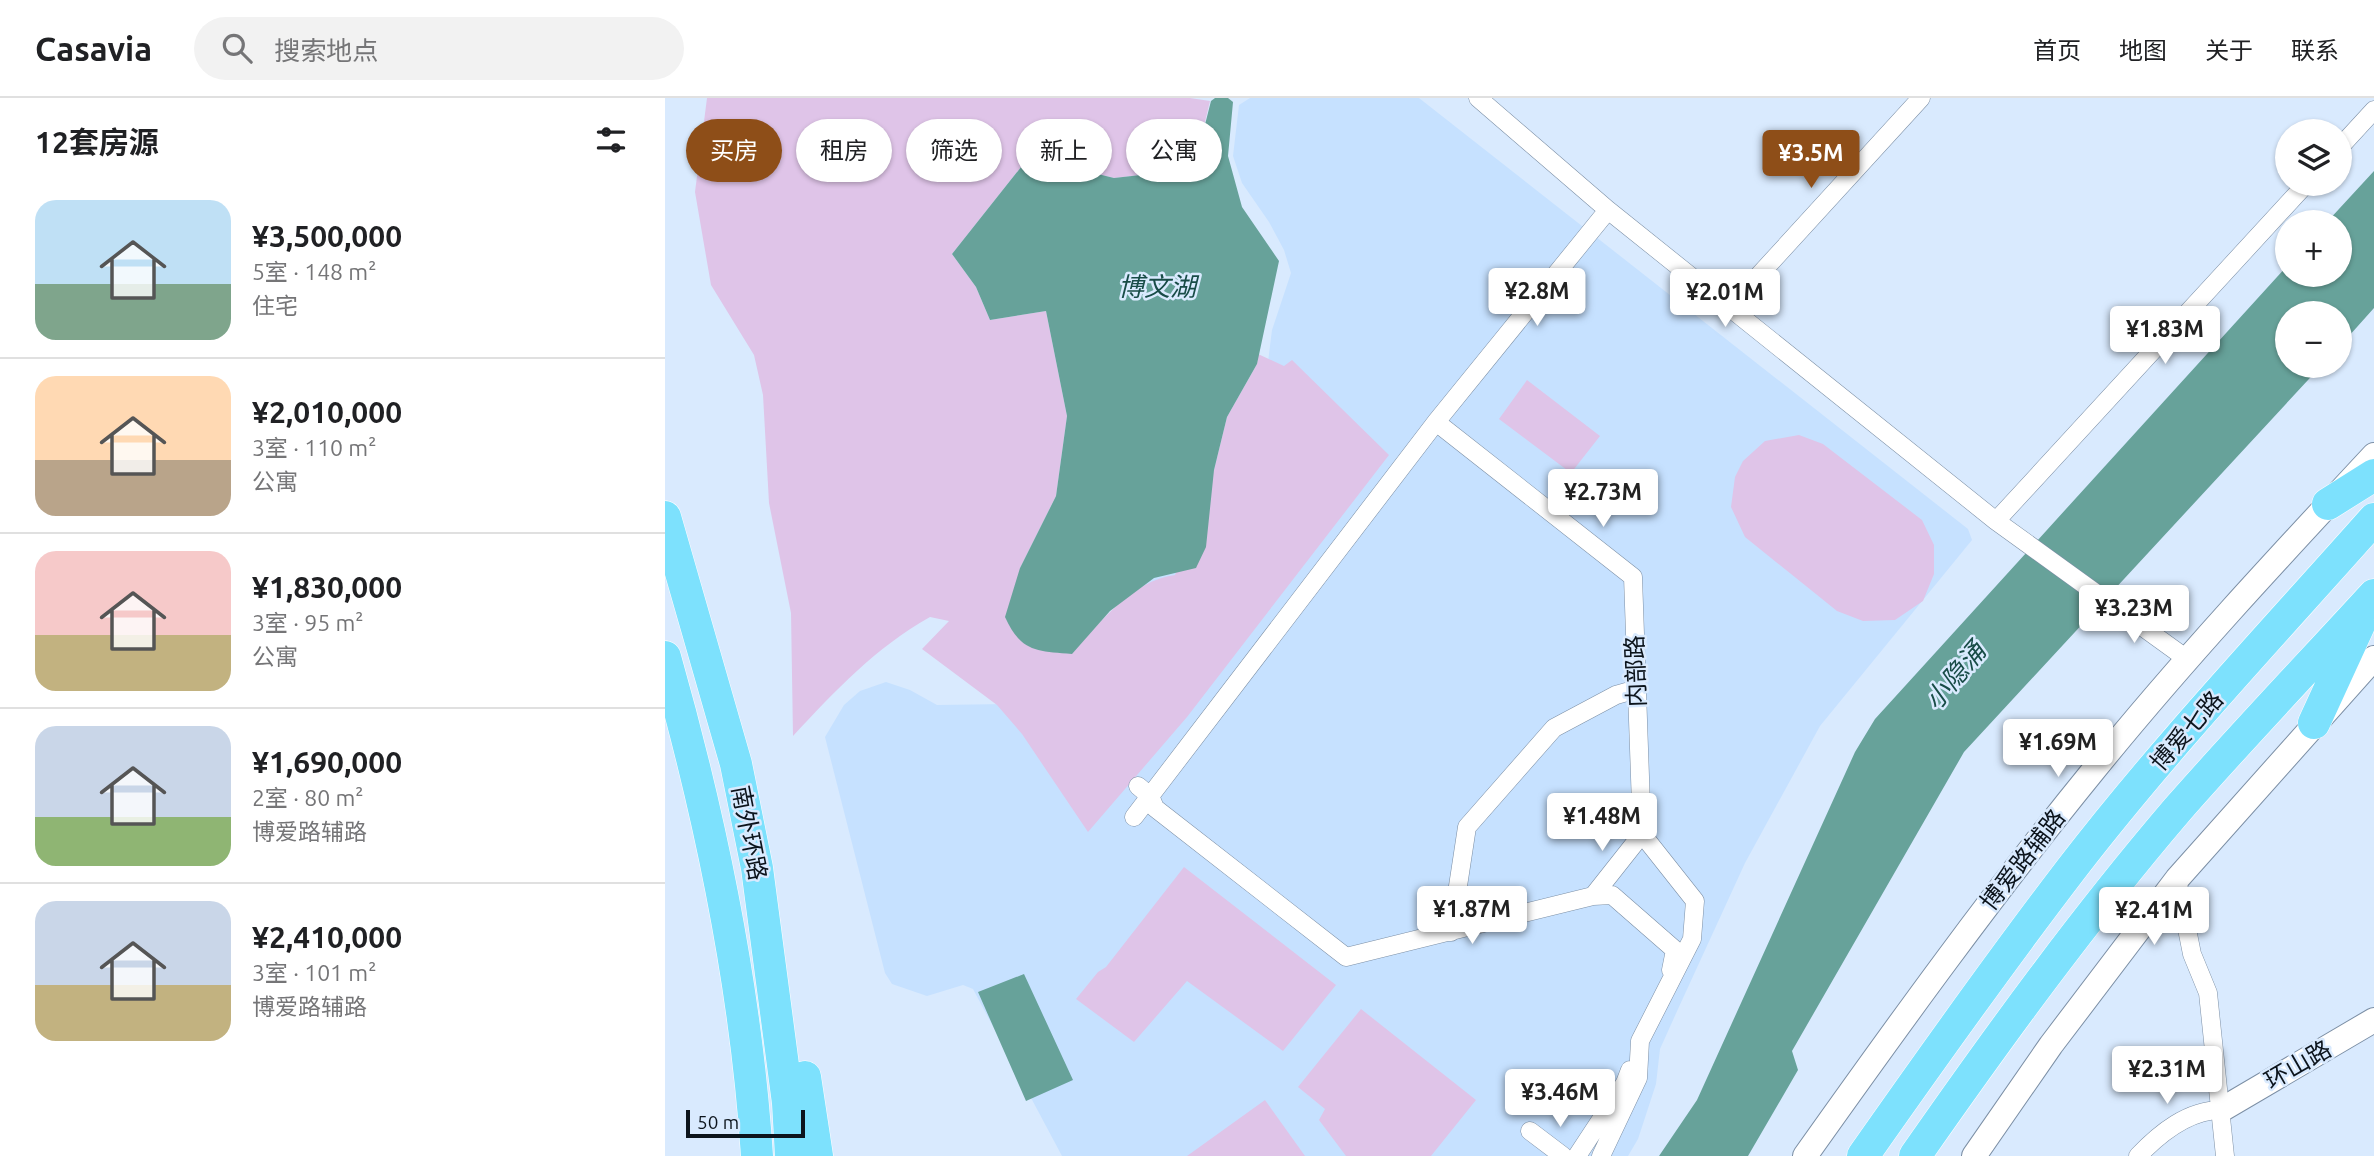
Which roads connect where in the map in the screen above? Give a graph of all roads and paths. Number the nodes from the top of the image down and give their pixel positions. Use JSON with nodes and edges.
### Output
{"nodes":[{"id":1,"x":1921,"y":98,"type":"edge"},
{"id":2,"x":1479,"y":99,"type":"edge"},
{"id":3,"x":2374,"y":110,"type":"edge"},
{"id":4,"x":2352,"y":134,"type":"edge"},
{"id":5,"x":2295,"y":196,"type":"edge"},
{"id":6,"x":1608,"y":210,"type":"junction"},
{"id":7,"x":1729,"y":307,"type":"junction"},
{"id":8,"x":1436,"y":422,"type":"junction"},
{"id":9,"x":2374,"y":455,"type":"edge"},
{"id":10,"x":2374,"y":475,"type":"edge"},
{"id":11,"x":2328,"y":504,"type":"junction"},
{"id":12,"x":665,"y":517,"type":"edge"},
{"id":13,"x":2374,"y":519,"type":"edge"},
{"id":14,"x":2002,"y":525,"type":"junction"},
{"id":15,"x":2373,"y":596,"type":"edge"},
{"id":16,"x":665,"y":657,"type":"edge"},
{"id":17,"x":2374,"y":658,"type":"edge"},
{"id":18,"x":2187,"y":659,"type":"junction"},
{"id":19,"x":1637,"y":689,"type":"junction"},
{"id":20,"x":665,"y":718,"type":"edge"},
{"id":21,"x":2314,"y":723,"type":"junction"},
{"id":22,"x":1144,"y":791,"type":"junction"},
{"id":23,"x":1134,"y":817,"type":"dead end"},
{"id":24,"x":706,"y":822,"type":"junction"},
{"id":25,"x":1642,"y":834,"type":"junction"},
{"id":26,"x":757,"y":868,"type":"junction"},
{"id":27,"x":2177,"y":879,"type":"junction"},
{"id":28,"x":1593,"y":896,"type":"junction"},
{"id":29,"x":1451,"y":932,"type":"junction"},
{"id":30,"x":1666,"y":990,"type":"junction"},
{"id":31,"x":2374,"y":1020,"type":"edge"},
{"id":32,"x":1640,"y":1041,"type":"junction"},
{"id":33,"x":2221,"y":1110,"type":"junction"},
{"id":34,"x":1530,"y":1131,"type":"dead end"},
{"id":35,"x":757,"y":1156,"type":"edge"},
{"id":36,"x":791,"y":1156,"type":"edge"},
{"id":37,"x":817,"y":1156,"type":"edge"},
{"id":38,"x":1563,"y":1156,"type":"edge"},
{"id":39,"x":1577,"y":1156,"type":"edge"},
{"id":40,"x":1601,"y":1156,"type":"edge"},
{"id":41,"x":1805,"y":1156,"type":"edge"},
{"id":42,"x":1863,"y":1156,"type":"edge"},
{"id":43,"x":1915,"y":1156,"type":"edge"},
{"id":44,"x":1974,"y":1156,"type":"edge"},
{"id":45,"x":2138,"y":1156,"type":"edge"},
{"id":46,"x":2224,"y":1156,"type":"edge"}],
"edges":[{"from":1,"to":7,"type":"street"},
{"from":2,"to":6,"type":"street"},
{"from":3,"to":4,"type":"street"},
{"from":5,"to":14,"type":"street"},
{"from":6,"to":7,"type":"street"},
{"from":6,"to":8,"type":"street"},
{"from":7,"to":14,"type":"street"},
{"from":8,"to":19,"type":"street","name":"内部路"},
{"from":8,"to":22,"type":"street"},
{"from":9,"to":11,"type":"street","name":"博爱路辅路"},
{"from":10,"to":11,"type":"highway"},
{"from":11,"to":18,"type":"street","name":"博爱路辅路"},
{"from":12,"to":26,"type":"highway","name":"南外环路"},
{"from":13,"to":42,"type":"highway","name":"博爱七路"},
{"from":14,"to":18,"type":"street"},
{"from":15,"to":21,"type":"highway"},
{"from":15,"to":43,"type":"highway","name":"博爱七路"},
{"from":16,"to":24,"type":"highway","name":"南外环路"},
{"from":17,"to":21,"type":"street"},
{"from":18,"to":41,"type":"street","name":"博爱路辅路"},
{"from":19,"to":25,"type":"street","name":"内部路"},
{"from":19,"to":29,"type":"street"},
{"from":20,"to":24,"type":"highway"},
{"from":21,"to":27,"type":"street"},
{"from":22,"to":23,"type":"street"},
{"from":22,"to":29,"type":"street"},
{"from":24,"to":35,"type":"highway","name":"南外环路"},
{"from":25,"to":28,"type":"street"},
{"from":25,"to":30,"type":"street"},
{"from":26,"to":36,"type":"highway","name":"南外环路"},
{"from":26,"to":37,"type":"highway"},
{"from":27,"to":33,"type":"street"},
{"from":27,"to":44,"type":"street"},
{"from":28,"to":29,"type":"street"},
{"from":28,"to":30,"type":"street"},
{"from":30,"to":32,"type":"street"},
{"from":31,"to":33,"type":"street","name":"环山路"},
{"from":32,"to":39,"type":"street"},
{"from":32,"to":40,"type":"street"},
{"from":33,"to":45,"type":"street"},
{"from":33,"to":46,"type":"street"},
{"from":34,"to":38,"type":"street"}]}
